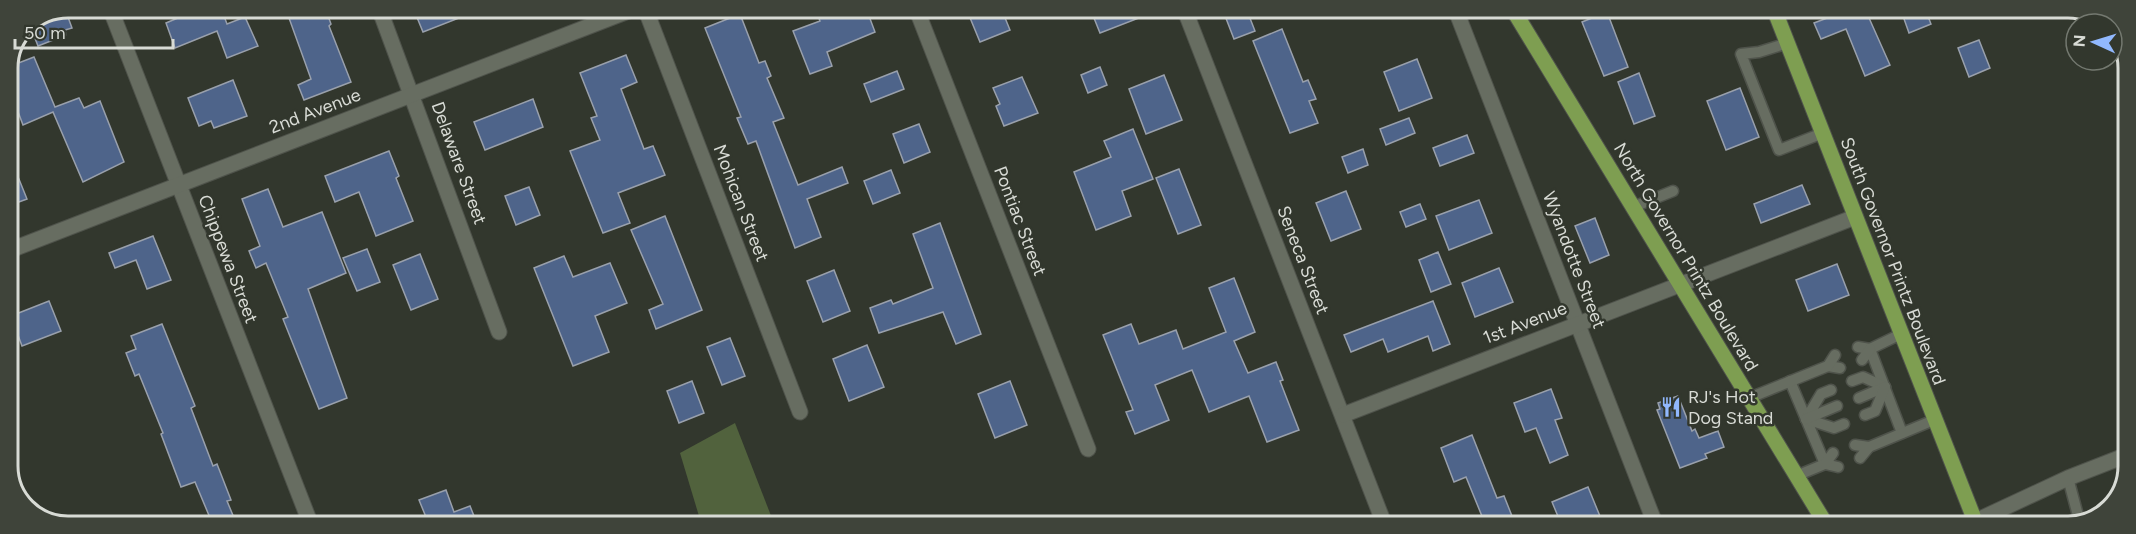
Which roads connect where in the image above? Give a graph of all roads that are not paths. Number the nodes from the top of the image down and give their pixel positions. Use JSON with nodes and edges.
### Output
{"nodes":[{"id":1,"x":114,"y":18,"type":"edge"},
{"id":2,"x":383,"y":18,"type":"edge"},
{"id":3,"x":610,"y":18,"type":"edge"},
{"id":4,"x":649,"y":18,"type":"edge"},
{"id":5,"x":920,"y":18,"type":"edge"},
{"id":6,"x":1188,"y":18,"type":"edge"},
{"id":7,"x":1459,"y":18,"type":"edge"},
{"id":8,"x":1518,"y":18,"type":"edge"},
{"id":9,"x":1778,"y":18,"type":"edge"},
{"id":10,"x":1788,"y":43,"type":"junction"},
{"id":11,"x":413,"y":94,"type":"junction"},
{"id":12,"x":1823,"y":133,"type":"junction"},
{"id":13,"x":178,"y":185,"type":"junction"},
{"id":14,"x":1673,"y":191,"type":"dead end"},
{"id":15,"x":1633,"y":207,"type":"junction"},
{"id":16,"x":1855,"y":217,"type":"junction"},
{"id":17,"x":18,"y":247,"type":"edge"},
{"id":18,"x":1680,"y":284,"type":"junction"},
{"id":19,"x":1578,"y":323,"type":"junction"},
{"id":20,"x":499,"y":332,"type":"dead end"},
{"id":21,"x":1901,"y":334,"type":"junction"},
{"id":22,"x":1858,"y":347,"type":"dead end"},
{"id":23,"x":1870,"y":349,"type":"junction"},
{"id":24,"x":1835,"y":354,"type":"dead end"},
{"id":25,"x":1862,"y":360,"type":"dead end"},
{"id":26,"x":1828,"y":366,"type":"junction"},
{"id":27,"x":1840,"y":368,"type":"dead end"},
{"id":28,"x":1790,"y":381,"type":"junction"},
{"id":29,"x":1852,"y":381,"type":"dead end"},
{"id":30,"x":1885,"y":387,"type":"junction"},
{"id":31,"x":1831,"y":390,"type":"dead end"},
{"id":32,"x":1749,"y":398,"type":"junction"},
{"id":33,"x":1859,"y":398,"type":"dead end"},
{"id":34,"x":1837,"y":406,"type":"dead end"},
{"id":35,"x":800,"y":412,"type":"dead end"},
{"id":36,"x":1343,"y":415,"type":"junction"},
{"id":37,"x":1865,"y":415,"type":"dead end"},
{"id":38,"x":1806,"y":419,"type":"junction"},
{"id":39,"x":1934,"y":420,"type":"junction"},
{"id":40,"x":1844,"y":424,"type":"dead end"},
{"id":41,"x":1902,"y":433,"type":"junction"},
{"id":42,"x":1855,"y":445,"type":"dead end"},
{"id":43,"x":1869,"y":447,"type":"junction"},
{"id":44,"x":1088,"y":449,"type":"dead end"},
{"id":45,"x":1833,"y":453,"type":"dead end"},
{"id":46,"x":1860,"y":458,"type":"dead end"},
{"id":47,"x":2118,"y":459,"type":"edge"},
{"id":48,"x":1825,"y":464,"type":"junction"},
{"id":49,"x":1838,"y":467,"type":"dead end"},
{"id":50,"x":1796,"y":476,"type":"junction"},
{"id":51,"x":2068,"y":478,"type":"junction"},
{"id":52,"x":2078,"y":515,"type":"edge"},
{"id":53,"x":307,"y":516,"type":"edge"},
{"id":54,"x":1381,"y":516,"type":"edge"},
{"id":55,"x":1652,"y":516,"type":"edge"},
{"id":56,"x":1821,"y":516,"type":"edge"},
{"id":57,"x":1970,"y":516,"type":"edge"},
{"id":58,"x":1991,"y":516,"type":"edge"}],
"edges":[{"from":1,"to":13,"type":"street","name":"Chippewa Street"},
{"from":2,"to":11,"type":"street","name":"Delaware Street"},
{"from":3,"to":11,"type":"street","name":"2nd Avenue"},
{"from":4,"to":35,"type":"street","name":"Mohican Street"},
{"from":5,"to":44,"type":"street","name":"Pontiac Street"},
{"from":6,"to":36,"type":"street","name":"Seneca Street"},
{"from":7,"to":19,"type":"street","name":"Wyandotte Street"},
{"from":8,"to":15,"type":"main road","name":"North Governor Printz Boulevard"},
{"from":9,"to":10,"type":"main road","name":"South Governor Printz Boulevard"},
{"from":10,"to":12,"type":"main road","name":"South Governor Printz Boulevard"},
{"from":10,"to":12,"type":"lane"},
{"from":11,"to":13,"type":"street","name":"2nd Avenue"},
{"from":11,"to":20,"type":"street","name":"Delaware Street"},
{"from":12,"to":16,"type":"main road","name":"South Governor Printz Boulevard"},
{"from":13,"to":17,"type":"street","name":"2nd Avenue"},
{"from":13,"to":53,"type":"street","name":"Chippewa Street"},
{"from":14,"to":15,"type":"lane"},
{"from":15,"to":18,"type":"main road","name":"North Governor Printz Boulevard"},
{"from":16,"to":18,"type":"street","name":"1st Avenue"},
{"from":16,"to":21,"type":"main road","name":"South Governor Printz Boulevard"},
{"from":18,"to":19,"type":"street","name":"1st Avenue"},
{"from":18,"to":32,"type":"main road","name":"North Governor Printz Boulevard"},
{"from":19,"to":36,"type":"street","name":"1st Avenue"},
{"from":19,"to":55,"type":"street","name":"Wyandotte Street"},
{"from":21,"to":23,"type":"lane"},
{"from":21,"to":39,"type":"main road","name":"South Governor Printz Boulevard"},
{"from":22,"to":23,"type":"lane"},
{"from":23,"to":25,"type":"lane"},
{"from":23,"to":30,"type":"lane"},
{"from":24,"to":26,"type":"lane"},
{"from":26,"to":27,"type":"lane"},
{"from":26,"to":28,"type":"lane"},
{"from":28,"to":32,"type":"lane"},
{"from":28,"to":38,"type":"lane"},
{"from":29,"to":30,"type":"lane"},
{"from":30,"to":33,"type":"lane"},
{"from":30,"to":37,"type":"lane"},
{"from":30,"to":41,"type":"lane"},
{"from":31,"to":38,"type":"lane"},
{"from":32,"to":50,"type":"main road","name":"North Governor Printz Boulevard"},
{"from":34,"to":38,"type":"lane"},
{"from":36,"to":54,"type":"street","name":"Seneca Street"},
{"from":38,"to":40,"type":"lane"},
{"from":38,"to":48,"type":"lane"},
{"from":39,"to":41,"type":"lane"},
{"from":39,"to":57,"type":"main road","name":"South Governor Printz Boulevard"},
{"from":41,"to":43,"type":"lane"},
{"from":42,"to":43,"type":"lane"},
{"from":43,"to":46,"type":"lane"},
{"from":45,"to":48,"type":"lane"},
{"from":47,"to":51,"type":"street"},
{"from":48,"to":49,"type":"lane"},
{"from":48,"to":50,"type":"lane"},
{"from":50,"to":56,"type":"main road","name":"North Governor Printz Boulevard"},
{"from":51,"to":52,"type":"lane"},
{"from":51,"to":58,"type":"street"}]}
